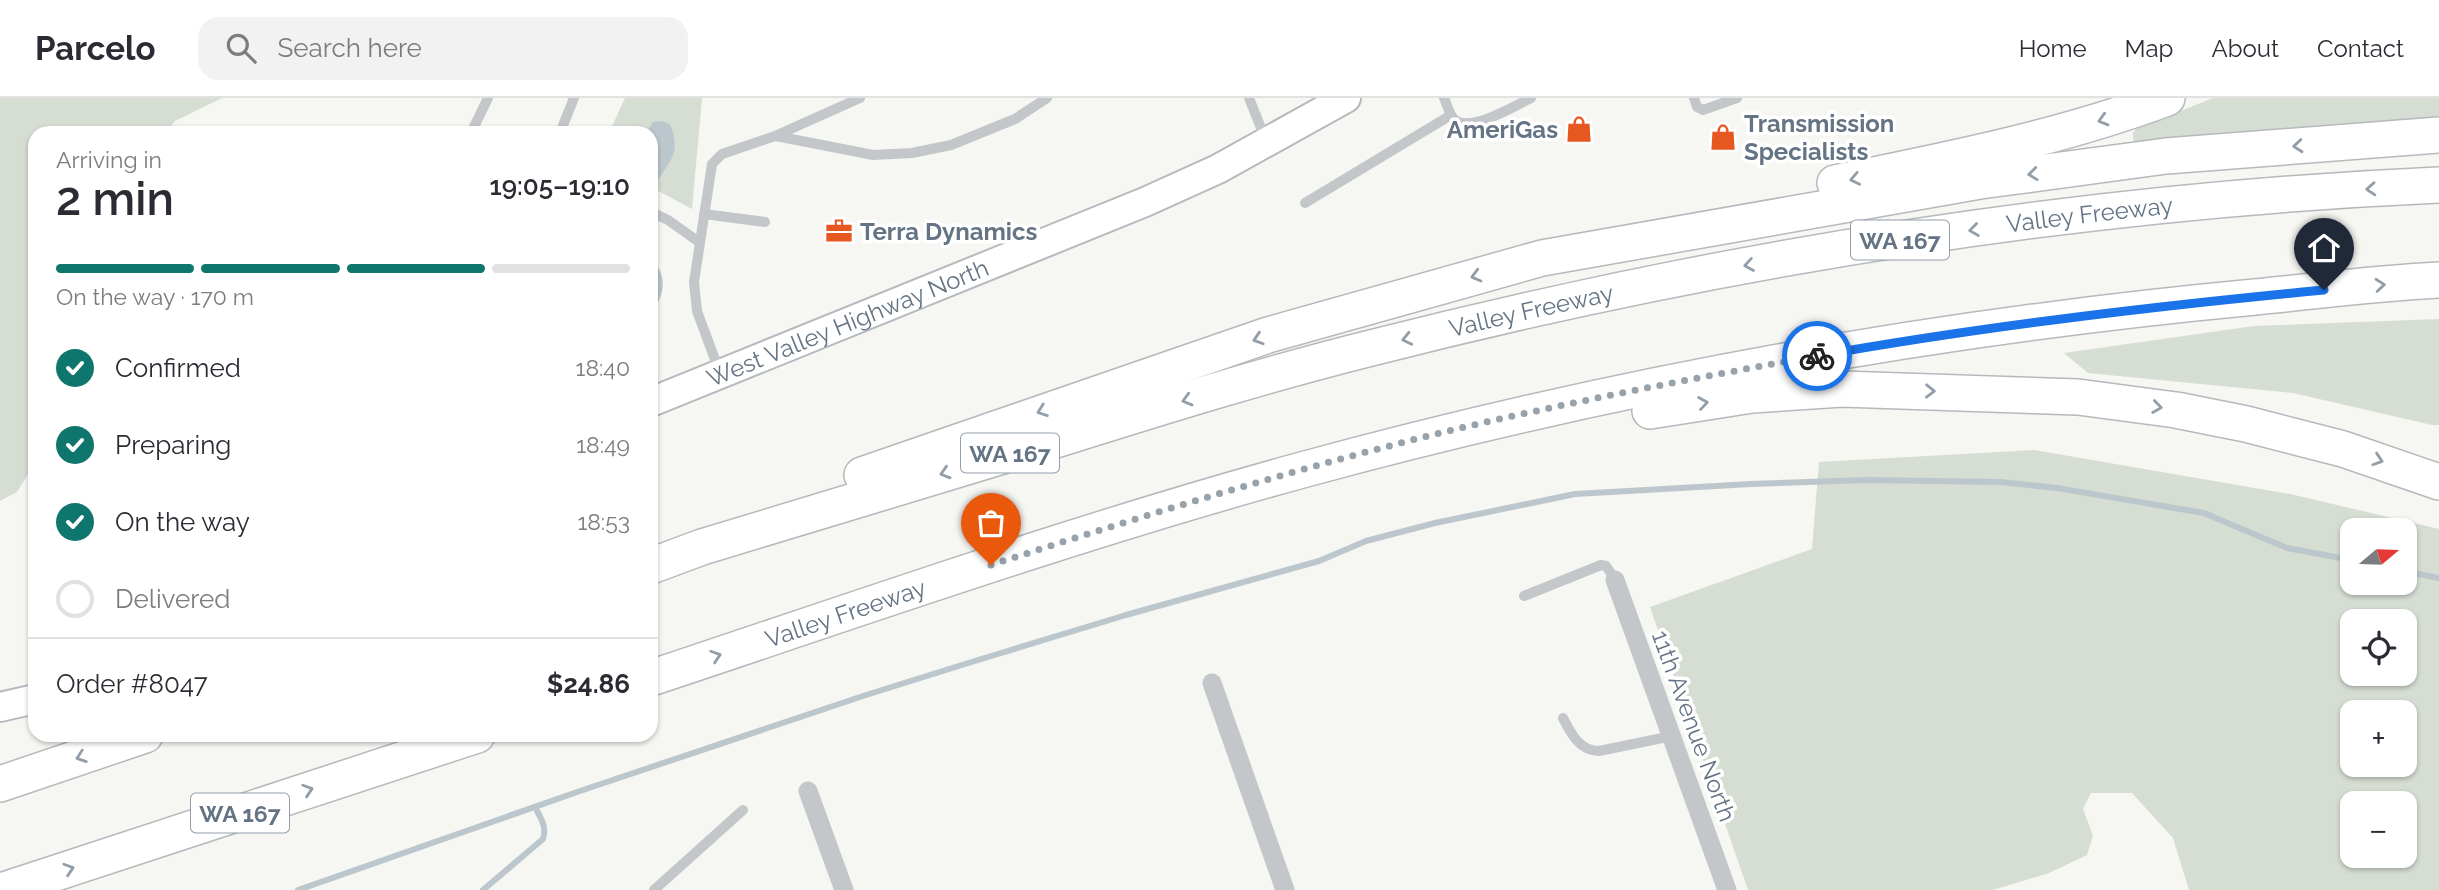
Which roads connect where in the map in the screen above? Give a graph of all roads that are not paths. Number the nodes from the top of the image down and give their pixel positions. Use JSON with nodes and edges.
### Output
{"nodes":[{"id":1,"x":488,"y":98,"type":"edge"},
{"id":2,"x":574,"y":98,"type":"edge"},
{"id":3,"x":860,"y":98,"type":"edge"},
{"id":4,"x":1047,"y":98,"type":"edge"},
{"id":5,"x":1249,"y":98,"type":"edge"},
{"id":6,"x":1346,"y":98,"type":"edge"},
{"id":7,"x":1444,"y":98,"type":"edge"},
{"id":8,"x":1531,"y":98,"type":"edge"},
{"id":9,"x":1694,"y":98,"type":"edge"},
{"id":10,"x":1737,"y":98,"type":"edge"},
{"id":11,"x":2167,"y":98,"type":"edge"},
{"id":12,"x":1451,"y":115,"type":"junction"},
{"id":13,"x":474,"y":126,"type":"edge"},
{"id":14,"x":563,"y":126,"type":"edge"},
{"id":15,"x":2439,"y":135,"type":"edge"},
{"id":16,"x":775,"y":136,"type":"junction"},
{"id":17,"x":1267,"y":142,"type":"junction"},
{"id":18,"x":2439,"y":185,"type":"edge"},
{"id":19,"x":1305,"y":203,"type":"dead end"},
{"id":20,"x":704,"y":214,"type":"junction"},
{"id":21,"x":658,"y":215,"type":"edge"},
{"id":22,"x":765,"y":222,"type":"dead end"},
{"id":23,"x":699,"y":242,"type":"junction"},
{"id":24,"x":1542,"y":258,"type":"junction"},
{"id":25,"x":2439,"y":280,"type":"edge"},
{"id":26,"x":720,"y":374,"type":"junction"},
{"id":27,"x":658,"y":399,"type":"edge"},
{"id":28,"x":1298,"y":471,"type":"junction"},
{"id":29,"x":2439,"y":482,"type":"edge"},
{"id":30,"x":702,"y":547,"type":"junction"},
{"id":31,"x":658,"y":563,"type":"edge"},
{"id":32,"x":1616,"y":581,"type":"joint"},
{"id":33,"x":1524,"y":596,"type":"dead end"},
{"id":34,"x":658,"y":676,"type":"edge"},
{"id":35,"x":1212,"y":683,"type":"dead end"},
{"id":36,"x":28,"y":701,"type":"edge"},
{"id":37,"x":0,"y":707,"type":"edge"},
{"id":38,"x":1563,"y":718,"type":"dead end"},
{"id":39,"x":1672,"y":736,"type":"junction"},
{"id":40,"x":124,"y":742,"type":"edge"},
{"id":41,"x":456,"y":742,"type":"edge"},
{"id":42,"x":0,"y":784,"type":"edge"},
{"id":43,"x":808,"y":791,"type":"dead end"},
{"id":44,"x":743,"y":810,"type":"dead end"},
{"id":45,"x":4,"y":890,"type":"edge"},
{"id":46,"x":654,"y":890,"type":"edge"},
{"id":47,"x":844,"y":890,"type":"edge"},
{"id":48,"x":1285,"y":890,"type":"edge"},
{"id":49,"x":1727,"y":890,"type":"edge"}],
"edges":[{"from":1,"to":13,"type":"lane"},
{"from":2,"to":14,"type":"lane"},
{"from":3,"to":16,"type":"lane"},
{"from":4,"to":16,"type":"lane"},
{"from":5,"to":17,"type":"lane"},
{"from":6,"to":17,"type":"main road","name":"West Valley Highway North"},
{"from":7,"to":12,"type":"lane"},
{"from":8,"to":12,"type":"lane"},
{"from":9,"to":10,"type":"lane"},
{"from":11,"to":24,"type":"highway","one_way":true},
{"from":12,"to":19,"type":"lane"},
{"from":15,"to":24,"type":"highway","one_way":true},
{"from":16,"to":20,"type":"lane"},
{"from":17,"to":26,"type":"main road","name":"West Valley Highway North"},
{"from":18,"to":30,"type":"highway","name":"Valley Freeway","number":"WA 167","one_way":true},
{"from":20,"to":22,"type":"lane"},
{"from":20,"to":23,"type":"lane"},
{"from":21,"to":23,"type":"lane"},
{"from":23,"to":26,"type":"lane"},
{"from":24,"to":30,"type":"highway","one_way":true},
{"from":28,"to":25,"type":"highway","name":"Valley Freeway","one_way":true},
{"from":26,"to":27,"type":"main road","name":"West Valley Highway North"},
{"from":28,"to":29,"type":"highway","one_way":true},
{"from":34,"to":28,"type":"highway","name":"Valley Freeway","one_way":true},
{"from":30,"to":31,"type":"highway","name":"Valley Freeway","number":"WA 167"},
{"from":32,"to":33,"type":"lane"},
{"from":32,"to":39,"type":"street","name":"11th Avenue North"},
{"from":35,"to":48,"type":"street"},
{"from":36,"to":37,"type":"main road"},
{"from":38,"to":39,"type":"lane"},
{"from":39,"to":49,"type":"street","name":"11th Avenue North"},
{"from":40,"to":42,"type":"highway","one_way":true},
{"from":45,"to":41,"type":"highway","number":"WA 167","one_way":true},
{"from":43,"to":47,"type":"street"},
{"from":44,"to":46,"type":"lane"}]}
